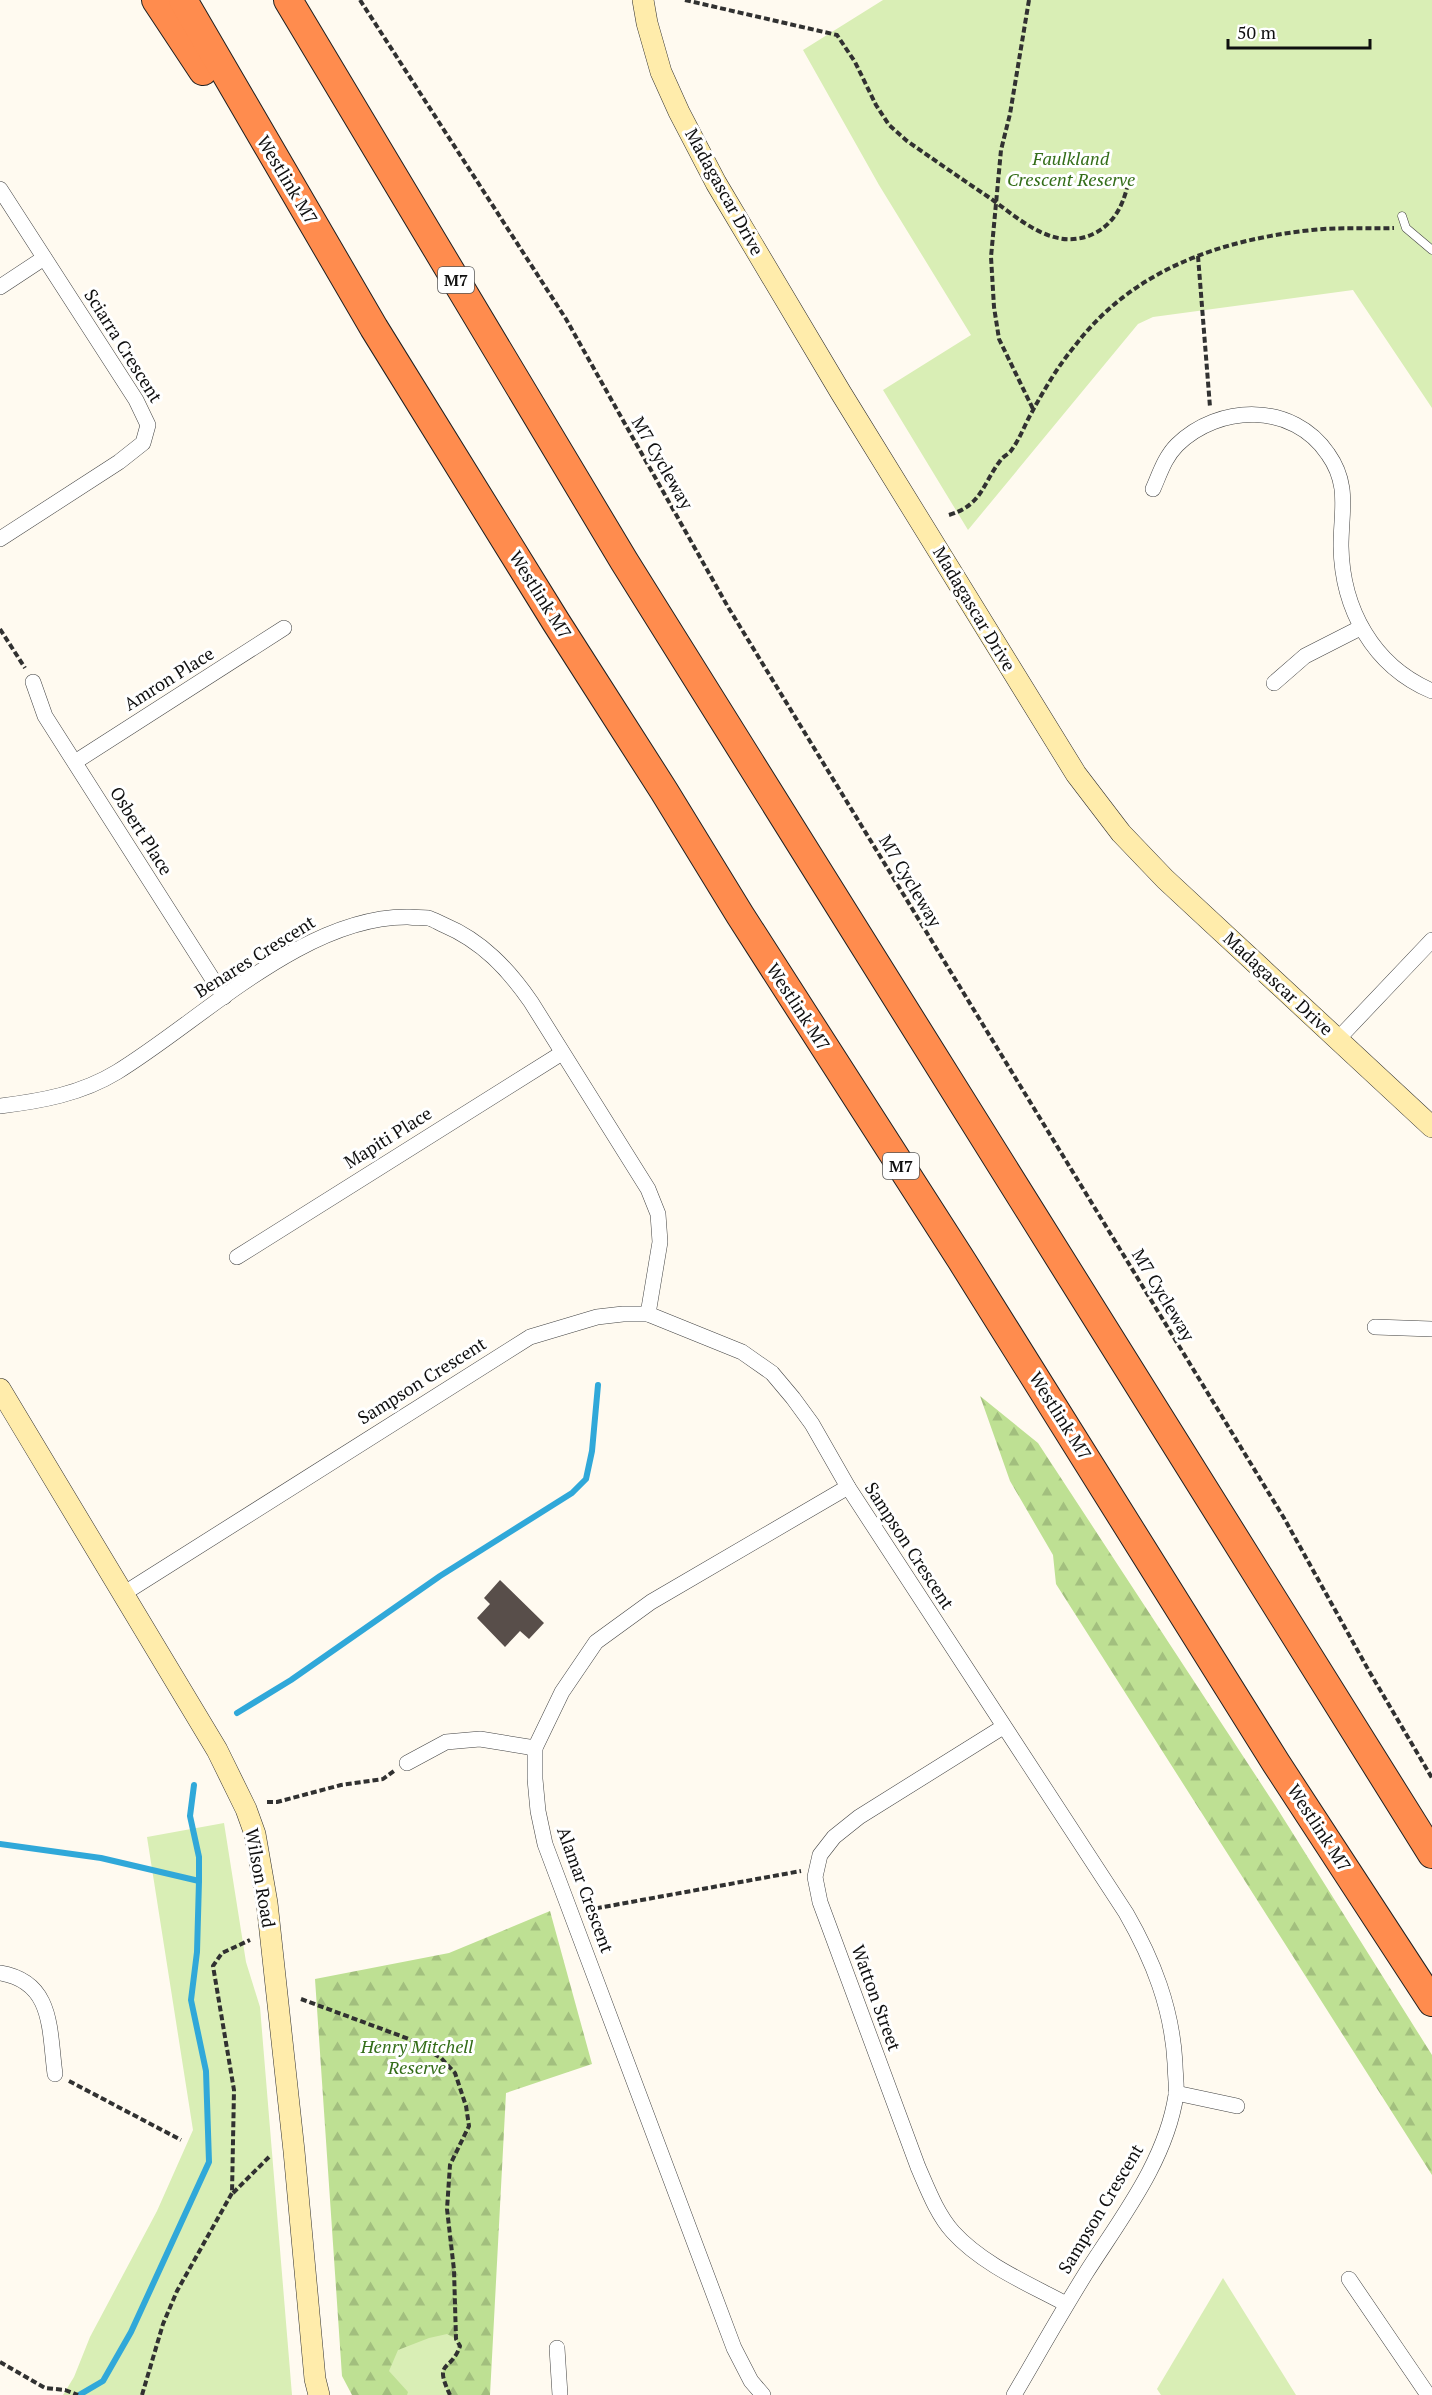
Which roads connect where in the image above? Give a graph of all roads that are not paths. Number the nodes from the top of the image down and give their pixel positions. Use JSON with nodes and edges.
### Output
{"nodes":[{"id":1,"x":156,"y":0,"type":"edge"},
{"id":2,"x":183,"y":0,"type":"edge"},
{"id":3,"x":288,"y":0,"type":"edge"},
{"id":4,"x":643,"y":0,"type":"edge"},
{"id":5,"x":0,"y":189,"type":"edge"},
{"id":6,"x":1402,"y":216,"type":"dead end"},
{"id":7,"x":1432,"y":250,"type":"edge"},
{"id":8,"x":44,"y":258,"type":"junction"},
{"id":9,"x":0,"y":287,"type":"edge"},
{"id":10,"x":374,"y":328,"type":"junction"},
{"id":11,"x":1153,"y":489,"type":"dead end"},
{"id":12,"x":0,"y":539,"type":"edge"},
{"id":13,"x":284,"y":628,"type":"dead end"},
{"id":14,"x":1360,"y":628,"type":"junction"},
{"id":15,"x":33,"y":682,"type":"road end"},
{"id":16,"x":1274,"y":683,"type":"dead end"},
{"id":17,"x":1432,"y":691,"type":"edge"},
{"id":18,"x":75,"y":762,"type":"junction"},
{"id":19,"x":1432,"y":940,"type":"edge"},
{"id":20,"x":224,"y":997,"type":"junction"},
{"id":21,"x":1338,"y":1039,"type":"junction"},
{"id":22,"x":562,"y":1053,"type":"junction"},
{"id":23,"x":0,"y":1106,"type":"edge"},
{"id":24,"x":1432,"y":1127,"type":"edge"},
{"id":25,"x":237,"y":1257,"type":"dead end"},
{"id":26,"x":648,"y":1314,"type":"junction"},
{"id":27,"x":1375,"y":1327,"type":"dead end"},
{"id":28,"x":1432,"y":1329,"type":"edge"},
{"id":29,"x":0,"y":1389,"type":"edge"},
{"id":30,"x":848,"y":1487,"type":"junction"},
{"id":31,"x":123,"y":1594,"type":"junction"},
{"id":32,"x":1003,"y":1727,"type":"junction"},
{"id":33,"x":535,"y":1748,"type":"junction"},
{"id":34,"x":407,"y":1763,"type":"road end"},
{"id":35,"x":1432,"y":1854,"type":"edge"},
{"id":36,"x":0,"y":1973,"type":"edge"},
{"id":37,"x":1432,"y":2002,"type":"edge"},
{"id":38,"x":55,"y":2074,"type":"road end"},
{"id":39,"x":1176,"y":2093,"type":"junction"},
{"id":40,"x":1238,"y":2106,"type":"dead end"},
{"id":41,"x":1349,"y":2279,"type":"dead end"},
{"id":42,"x":1066,"y":2304,"type":"junction"},
{"id":43,"x":557,"y":2348,"type":"dead end"},
{"id":44,"x":320,"y":2395,"type":"edge"},
{"id":45,"x":560,"y":2395,"type":"edge"},
{"id":46,"x":763,"y":2395,"type":"edge"},
{"id":47,"x":1014,"y":2395,"type":"edge"},
{"id":48,"x":1428,"y":2395,"type":"edge"}],
"edges":[{"from":1,"to":10,"type":"highway"},
{"from":2,"to":10,"type":"highway","name":"Westlink M7","number":"M7"},
{"from":3,"to":35,"type":"highway","number":"M7"},
{"from":4,"to":21,"type":"street","name":"Madagascar Drive"},
{"from":5,"to":8,"type":"street","name":"Sciarra Crescent"},
{"from":6,"to":7,"type":"lane"},
{"from":8,"to":9,"type":"street"},
{"from":8,"to":12,"type":"street","name":"Sciarra Crescent"},
{"from":10,"to":37,"type":"highway","name":"Westlink M7","number":"M7"},
{"from":11,"to":14,"type":"street"},
{"from":13,"to":18,"type":"street","name":"Amron Place"},
{"from":14,"to":16,"type":"street"},
{"from":14,"to":17,"type":"street"},
{"from":15,"to":18,"type":"street","name":"Osbert Place"},
{"from":18,"to":20,"type":"street","name":"Osbert Place"},
{"from":19,"to":21,"type":"street"},
{"from":20,"to":22,"type":"street","name":"Benares Crescent"},
{"from":20,"to":23,"type":"street","name":"Benares Crescent"},
{"from":21,"to":24,"type":"street","name":"Madagascar Drive"},
{"from":22,"to":25,"type":"street","name":"Mapiti Place"},
{"from":22,"to":26,"type":"street","name":"Benares Crescent"},
{"from":26,"to":30,"type":"street","name":"Sampson Crescent"},
{"from":26,"to":31,"type":"street","name":"Sampson Crescent"},
{"from":27,"to":28,"type":"street"},
{"from":29,"to":31,"type":"street","name":"Wilson Road"},
{"from":30,"to":32,"type":"street","name":"Sampson Crescent"},
{"from":30,"to":33,"type":"street","name":"Alamar Crescent"},
{"from":31,"to":44,"type":"street","name":"Wilson Road"},
{"from":32,"to":39,"type":"street","name":"Sampson Crescent"},
{"from":32,"to":42,"type":"street","name":"Watton Street"},
{"from":33,"to":34,"type":"street"},
{"from":33,"to":46,"type":"street","name":"Alamar Crescent"},
{"from":36,"to":38,"type":"street"},
{"from":39,"to":40,"type":"street"},
{"from":39,"to":42,"type":"street","name":"Sampson Crescent"},
{"from":41,"to":48,"type":"street"},
{"from":42,"to":47,"type":"street","name":"Sampson Crescent"},
{"from":43,"to":45,"type":"street"}]}
